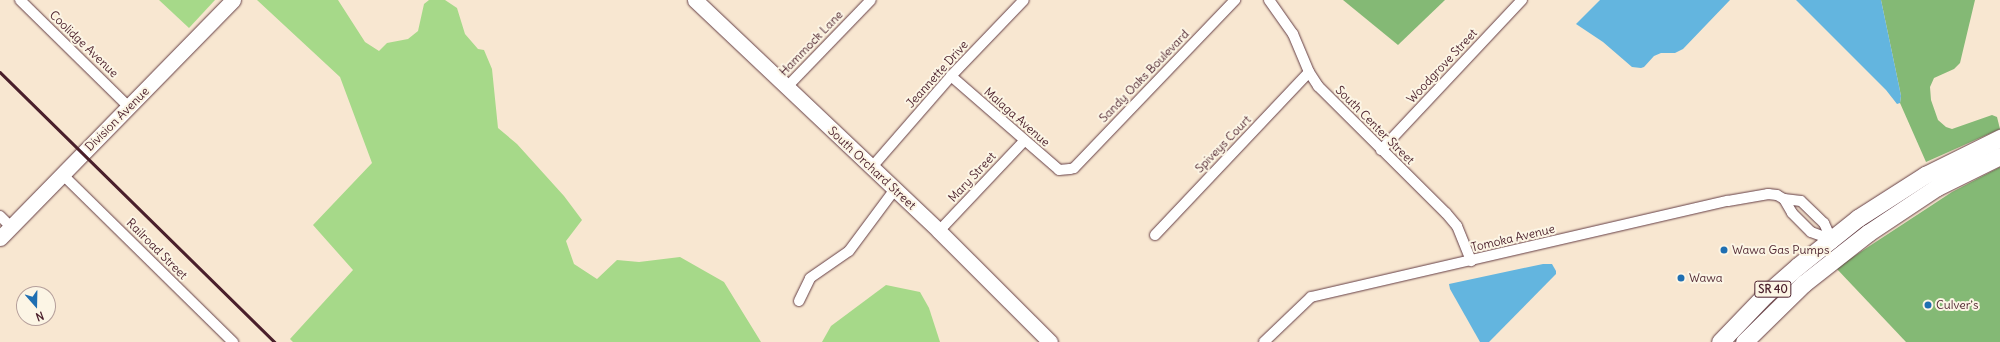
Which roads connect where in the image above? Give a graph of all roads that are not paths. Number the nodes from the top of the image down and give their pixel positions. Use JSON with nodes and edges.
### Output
{"nodes":[{"id":1,"x":20,"y":0,"type":"edge"},
{"id":2,"x":233,"y":0,"type":"edge"},
{"id":3,"x":695,"y":0,"type":"edge"},
{"id":4,"x":871,"y":0,"type":"edge"},
{"id":5,"x":1024,"y":0,"type":"edge"},
{"id":6,"x":1235,"y":0,"type":"edge"},
{"id":7,"x":1269,"y":0,"type":"edge"},
{"id":8,"x":1522,"y":0,"type":"edge"},
{"id":9,"x":1309,"y":72,"type":"junction"},
{"id":10,"x":951,"y":76,"type":"junction"},
{"id":11,"x":786,"y":88,"type":"junction"},
{"id":12,"x":130,"y":107,"type":"junction"},
{"id":13,"x":2000,"y":138,"type":"edge"},
{"id":14,"x":1024,"y":141,"type":"junction"},
{"id":15,"x":1381,"y":150,"type":"junction"},
{"id":16,"x":2000,"y":156,"type":"edge"},
{"id":17,"x":872,"y":167,"type":"junction"},
{"id":18,"x":1070,"y":169,"type":"joint"},
{"id":19,"x":62,"y":174,"type":"junction"},
{"id":20,"x":895,"y":189,"type":"junction"},
{"id":21,"x":1784,"y":199,"type":"junction"},
{"id":22,"x":0,"y":216,"type":"edge"},
{"id":23,"x":11,"y":227,"type":"junction"},
{"id":24,"x":939,"y":231,"type":"junction"},
{"id":25,"x":1155,"y":235,"type":"dead end"},
{"id":26,"x":0,"y":238,"type":"edge"},
{"id":27,"x":1830,"y":239,"type":"junction"},
{"id":28,"x":1841,"y":253,"type":"junction"},
{"id":29,"x":1471,"y":261,"type":"junction"},
{"id":30,"x":799,"y":301,"type":"dead end"},
{"id":31,"x":1047,"y":341,"type":"edge"},
{"id":32,"x":233,"y":342,"type":"edge"},
{"id":33,"x":1264,"y":342,"type":"edge"},
{"id":34,"x":1720,"y":342,"type":"edge"},
{"id":35,"x":1744,"y":342,"type":"edge"}],
"edges":[{"from":1,"to":12,"type":"street","name":"Coolidge Avenue"},
{"from":2,"to":12,"type":"street","name":"Division Avenue"},
{"from":3,"to":11,"type":"street","name":"South Orchard Street"},
{"from":4,"to":11,"type":"street","name":"Hammock Lane"},
{"from":5,"to":10,"type":"street","name":"Jeannette Drive"},
{"from":6,"to":18,"type":"street","name":"Sandy Oaks Boulevard"},
{"from":7,"to":9,"type":"street","name":"South Center Street"},
{"from":8,"to":15,"type":"street","name":"Woodgrove Street"},
{"from":9,"to":15,"type":"street","name":"South Center Street"},
{"from":9,"to":25,"type":"street","name":"Spiveys Court"},
{"from":10,"to":14,"type":"street","name":"Malaga Avenue"},
{"from":10,"to":17,"type":"street","name":"Jeannette Drive"},
{"from":11,"to":17,"type":"street","name":"South Orchard Street"},
{"from":12,"to":19,"type":"street","name":"Division Avenue"},
{"from":13,"to":27,"type":"main road","number":"SR 40"},
{"from":14,"to":18,"type":"street","name":"Malaga Avenue"},
{"from":14,"to":24,"type":"street","name":"Mary Street"},
{"from":15,"to":29,"type":"street","name":"South Center Street"},
{"from":16,"to":28,"type":"main road","number":"SR 40"},
{"from":17,"to":20,"type":"street","name":"South Orchard Street"},
{"from":19,"to":23,"type":"street","name":"Division Avenue"},
{"from":19,"to":32,"type":"street","name":"Railroad Street"},
{"from":20,"to":24,"type":"street","name":"South Orchard Street"},
{"from":20,"to":30,"type":"street"},
{"from":21,"to":27,"type":"street","name":"Tomoka Avenue"},
{"from":21,"to":27,"type":"street","name":"Tomoka Avenue"},
{"from":21,"to":29,"type":"street","name":"Tomoka Avenue"},
{"from":22,"to":23,"type":"street"},
{"from":23,"to":26,"type":"street","name":"Division Avenue"},
{"from":24,"to":31,"type":"street","name":"South Orchard Street"},
{"from":27,"to":28,"type":"street","name":"Tomoka Avenue"},
{"from":27,"to":34,"type":"main road","number":"SR 40"},
{"from":28,"to":35,"type":"main road","number":"SR 40"},
{"from":29,"to":33,"type":"street","name":"Tomoka Avenue"}]}
